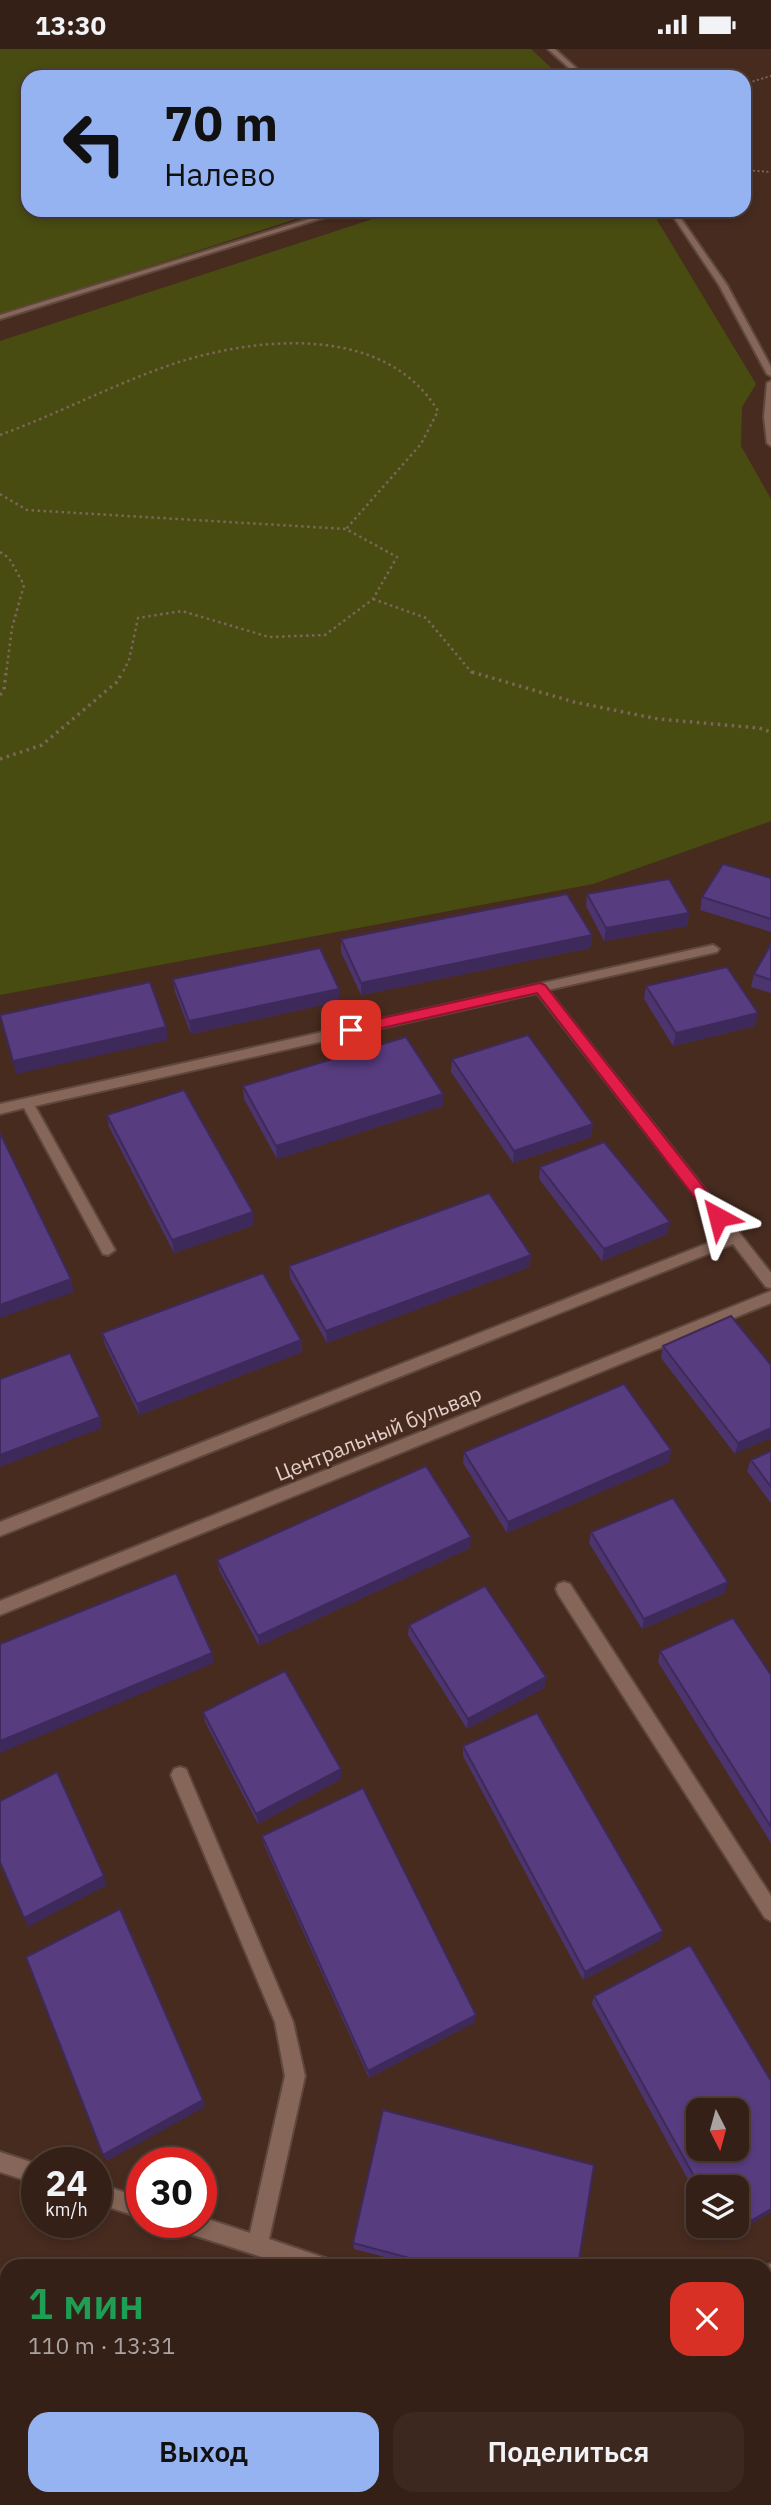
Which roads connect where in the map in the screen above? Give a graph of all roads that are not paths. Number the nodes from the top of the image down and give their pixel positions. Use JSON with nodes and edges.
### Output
{"nodes":[{"id":1,"x":551,"y":49,"type":"edge"},
{"id":2,"x":575,"y":70,"type":"edge"},
{"id":3,"x":322,"y":217,"type":"edge"},
{"id":4,"x":677,"y":217,"type":"edge"},
{"id":5,"x":0,"y":317,"type":"edge"},
{"id":6,"x":771,"y":375,"type":"edge"},
{"id":7,"x":771,"y":383,"type":"edge"},
{"id":8,"x":771,"y":443,"type":"edge"},
{"id":9,"x":713,"y":949,"type":"dead end"},
{"id":10,"x":540,"y":988,"type":"junction"},
{"id":11,"x":27,"y":1103,"type":"junction"},
{"id":12,"x":0,"y":1109,"type":"edge"},
{"id":13,"x":735,"y":1238,"type":"junction"},
{"id":14,"x":108,"y":1250,"type":"dead end"},
{"id":15,"x":771,"y":1283,"type":"edge"},
{"id":16,"x":771,"y":1297,"type":"edge"},
{"id":17,"x":0,"y":1529,"type":"edge"},
{"id":18,"x":564,"y":1589,"type":"dead end"},
{"id":19,"x":0,"y":1608,"type":"edge"},
{"id":20,"x":180,"y":1775,"type":"dead end"},
{"id":21,"x":771,"y":1912,"type":"edge"},
{"id":22,"x":0,"y":2162,"type":"edge"},
{"id":23,"x":21,"y":2169,"type":"edge"},
{"id":24,"x":217,"y":2232,"type":"edge"},
{"id":25,"x":258,"y":2245,"type":"junction"},
{"id":26,"x":300,"y":2259,"type":"edge"}],
"edges":[{"from":1,"to":2,"type":"street"},
{"from":3,"to":5,"type":"street"},
{"from":4,"to":6,"type":"street"},
{"from":7,"to":8,"type":"street"},
{"from":9,"to":10,"type":"street"},
{"from":10,"to":11,"type":"street"},
{"from":10,"to":13,"type":"street"},
{"from":11,"to":12,"type":"street"},
{"from":11,"to":14,"type":"street"},
{"from":13,"to":15,"type":"street"},
{"from":13,"to":17,"type":"street"},
{"from":16,"to":19,"type":"street","name":"Центральный бульвар"},
{"from":18,"to":21,"type":"street"},
{"from":20,"to":25,"type":"street"},
{"from":22,"to":23,"type":"street"},
{"from":24,"to":25,"type":"street"},
{"from":25,"to":26,"type":"street"}]}
